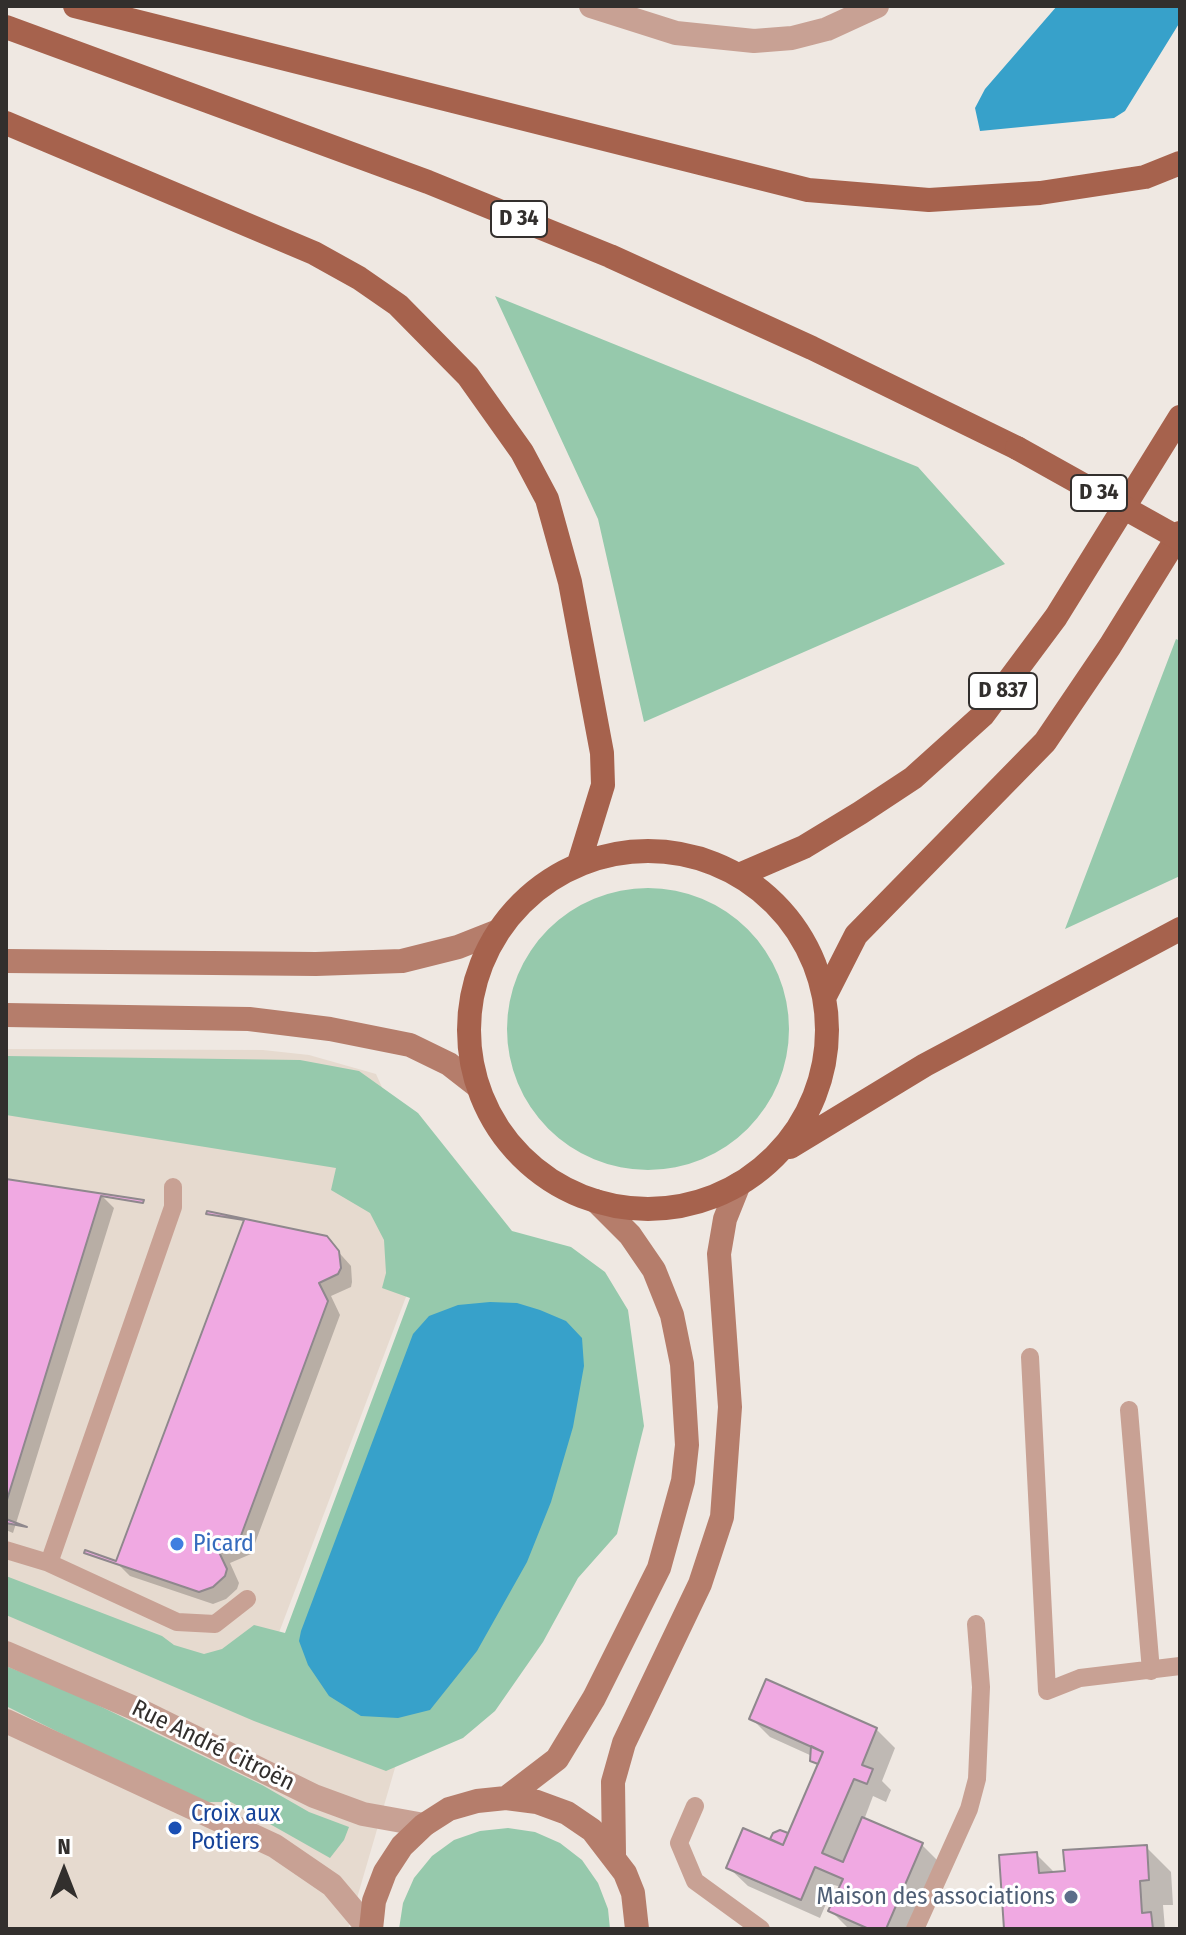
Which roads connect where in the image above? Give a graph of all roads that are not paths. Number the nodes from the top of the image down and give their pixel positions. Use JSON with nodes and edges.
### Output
{"nodes":[{"id":1,"x":75,"y":6,"type":"edge"},
{"id":2,"x":591,"y":6,"type":"edge"},
{"id":3,"x":877,"y":6,"type":"edge"},
{"id":4,"x":6,"y":27,"type":"edge"},
{"id":5,"x":6,"y":123,"type":"edge"},
{"id":6,"x":1180,"y":163,"type":"edge"},
{"id":7,"x":1180,"y":417,"type":"edge"},
{"id":8,"x":1180,"y":536,"type":"edge"},
{"id":9,"x":579,"y":863,"type":"junction"},
{"id":10,"x":739,"y":875,"type":"junction"},
{"id":11,"x":1180,"y":929,"type":"edge"},
{"id":12,"x":496,"y":932,"type":"junction"},
{"id":13,"x":6,"y":961,"type":"edge"},
{"id":14,"x":825,"y":996,"type":"junction"},
{"id":15,"x":6,"y":1015,"type":"edge"},
{"id":16,"x":476,"y":1085,"type":"junction"},
{"id":17,"x":777,"y":1154,"type":"junction"},
{"id":18,"x":739,"y":1184,"type":"junction"},
{"id":19,"x":173,"y":1187,"type":"dead end"},
{"id":20,"x":596,"y":1201,"type":"junction"},
{"id":21,"x":1030,"y":1357,"type":"dead end"},
{"id":22,"x":1129,"y":1410,"type":"dead end"},
{"id":23,"x":6,"y":1550,"type":"edge"},
{"id":24,"x":49,"y":1563,"type":"junction"},
{"id":25,"x":247,"y":1599,"type":"dead end"},
{"id":26,"x":976,"y":1624,"type":"dead end"},
{"id":27,"x":6,"y":1653,"type":"edge"},
{"id":28,"x":1180,"y":1666,"type":"edge"},
{"id":29,"x":1151,"y":1671,"type":"junction"},
{"id":30,"x":6,"y":1721,"type":"edge"},
{"id":31,"x":506,"y":1798,"type":"junction"},
{"id":32,"x":695,"y":1806,"type":"dead end"},
{"id":33,"x":424,"y":1825,"type":"junction"},
{"id":34,"x":614,"y":1854,"type":"junction"},
{"id":35,"x":370,"y":1929,"type":"edge"},
{"id":36,"x":637,"y":1929,"type":"edge"},
{"id":37,"x":761,"y":1929,"type":"edge"},
{"id":38,"x":915,"y":1929,"type":"edge"}],
"edges":[{"from":1,"to":6,"type":"main road"},
{"from":2,"to":3,"type":"street"},
{"from":4,"to":8,"type":"main road","number":"D 34","bridge":true},
{"from":5,"to":9,"type":"main road"},
{"from":7,"to":10,"type":"main road","number":"D 837"},
{"from":8,"to":14,"type":"main road","number":"D 837"},
{"from":9,"to":10,"type":"main road"},
{"from":9,"to":12,"type":"main road"},
{"from":10,"to":14,"type":"main road"},
{"from":11,"to":17,"type":"main road"},
{"from":12,"to":13,"type":"main road"},
{"from":12,"to":16,"type":"main road"},
{"from":14,"to":17,"type":"main road"},
{"from":15,"to":16,"type":"main road"},
{"from":16,"to":20,"type":"main road"},
{"from":17,"to":18,"type":"main road"},
{"from":18,"to":20,"type":"main road"},
{"from":18,"to":34,"type":"main road"},
{"from":19,"to":24,"type":"lane"},
{"from":20,"to":31,"type":"main road"},
{"from":21,"to":29,"type":"lane"},
{"from":22,"to":29,"type":"lane"},
{"from":23,"to":24,"type":"lane"},
{"from":24,"to":25,"type":"lane"},
{"from":26,"to":38,"type":"lane"},
{"from":27,"to":33,"type":"street","name":"Rue André Citroën"},
{"from":28,"to":29,"type":"lane"},
{"from":30,"to":35,"type":"street"},
{"from":31,"to":33,"type":"main road"},
{"from":31,"to":34,"type":"main road"},
{"from":32,"to":37,"type":"lane"},
{"from":33,"to":35,"type":"main road"},
{"from":34,"to":36,"type":"main road"}]}
